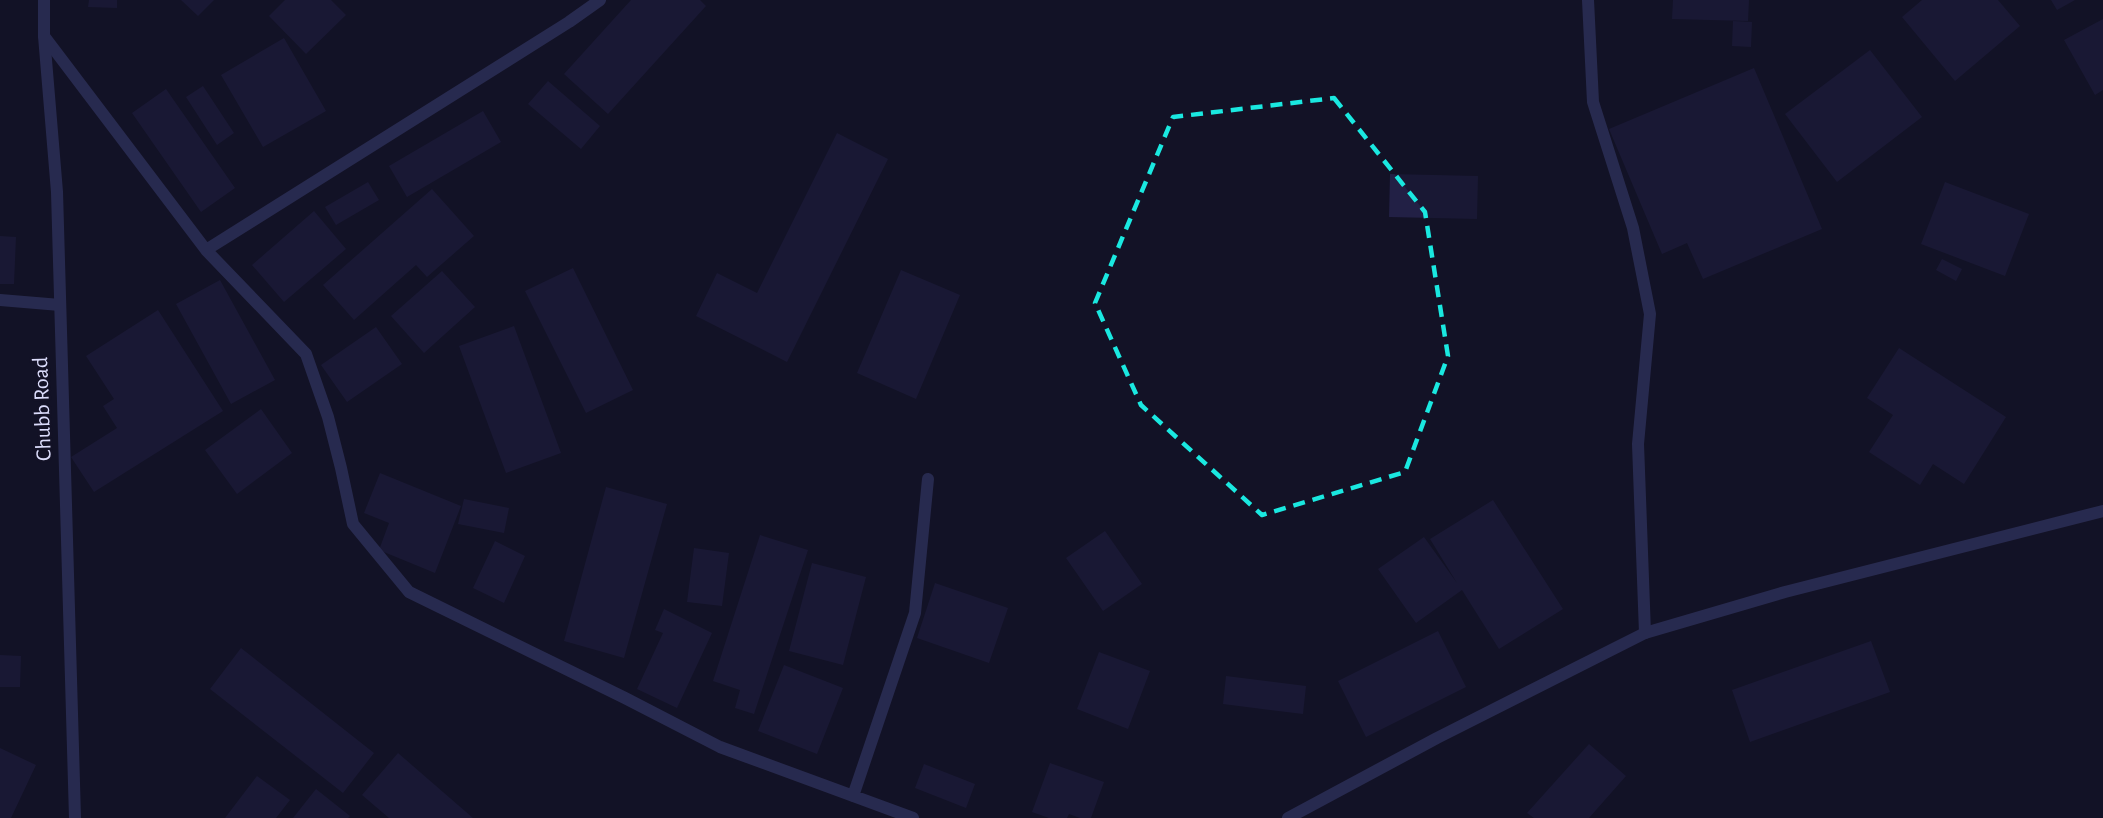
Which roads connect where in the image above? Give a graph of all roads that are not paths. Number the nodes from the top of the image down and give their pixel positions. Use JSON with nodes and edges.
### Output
{"nodes":[{"id":1,"x":44,"y":0,"type":"edge"},
{"id":2,"x":600,"y":0,"type":"edge"},
{"id":3,"x":1588,"y":0,"type":"edge"},
{"id":4,"x":44,"y":36,"type":"junction"},
{"id":5,"x":206,"y":250,"type":"junction"},
{"id":6,"x":0,"y":300,"type":"edge"},
{"id":7,"x":60,"y":305,"type":"junction"},
{"id":8,"x":928,"y":479,"type":"dead end"},
{"id":9,"x":2103,"y":511,"type":"edge"},
{"id":10,"x":1645,"y":633,"type":"junction"},
{"id":11,"x":853,"y":796,"type":"junction"},
{"id":12,"x":75,"y":818,"type":"edge"},
{"id":13,"x":913,"y":818,"type":"edge"},
{"id":14,"x":1288,"y":818,"type":"edge"}],
"edges":[{"from":1,"to":4,"type":"street","name":"Chubb Road"},
{"from":2,"to":5,"type":"street"},
{"from":3,"to":10,"type":"street"},
{"from":4,"to":5,"type":"street"},
{"from":4,"to":7,"type":"street","name":"Chubb Road"},
{"from":5,"to":11,"type":"street"},
{"from":6,"to":7,"type":"street"},
{"from":7,"to":12,"type":"street","name":"Chubb Road"},
{"from":8,"to":11,"type":"street"},
{"from":9,"to":10,"type":"street"},
{"from":10,"to":14,"type":"street"},
{"from":11,"to":13,"type":"street"}]}
